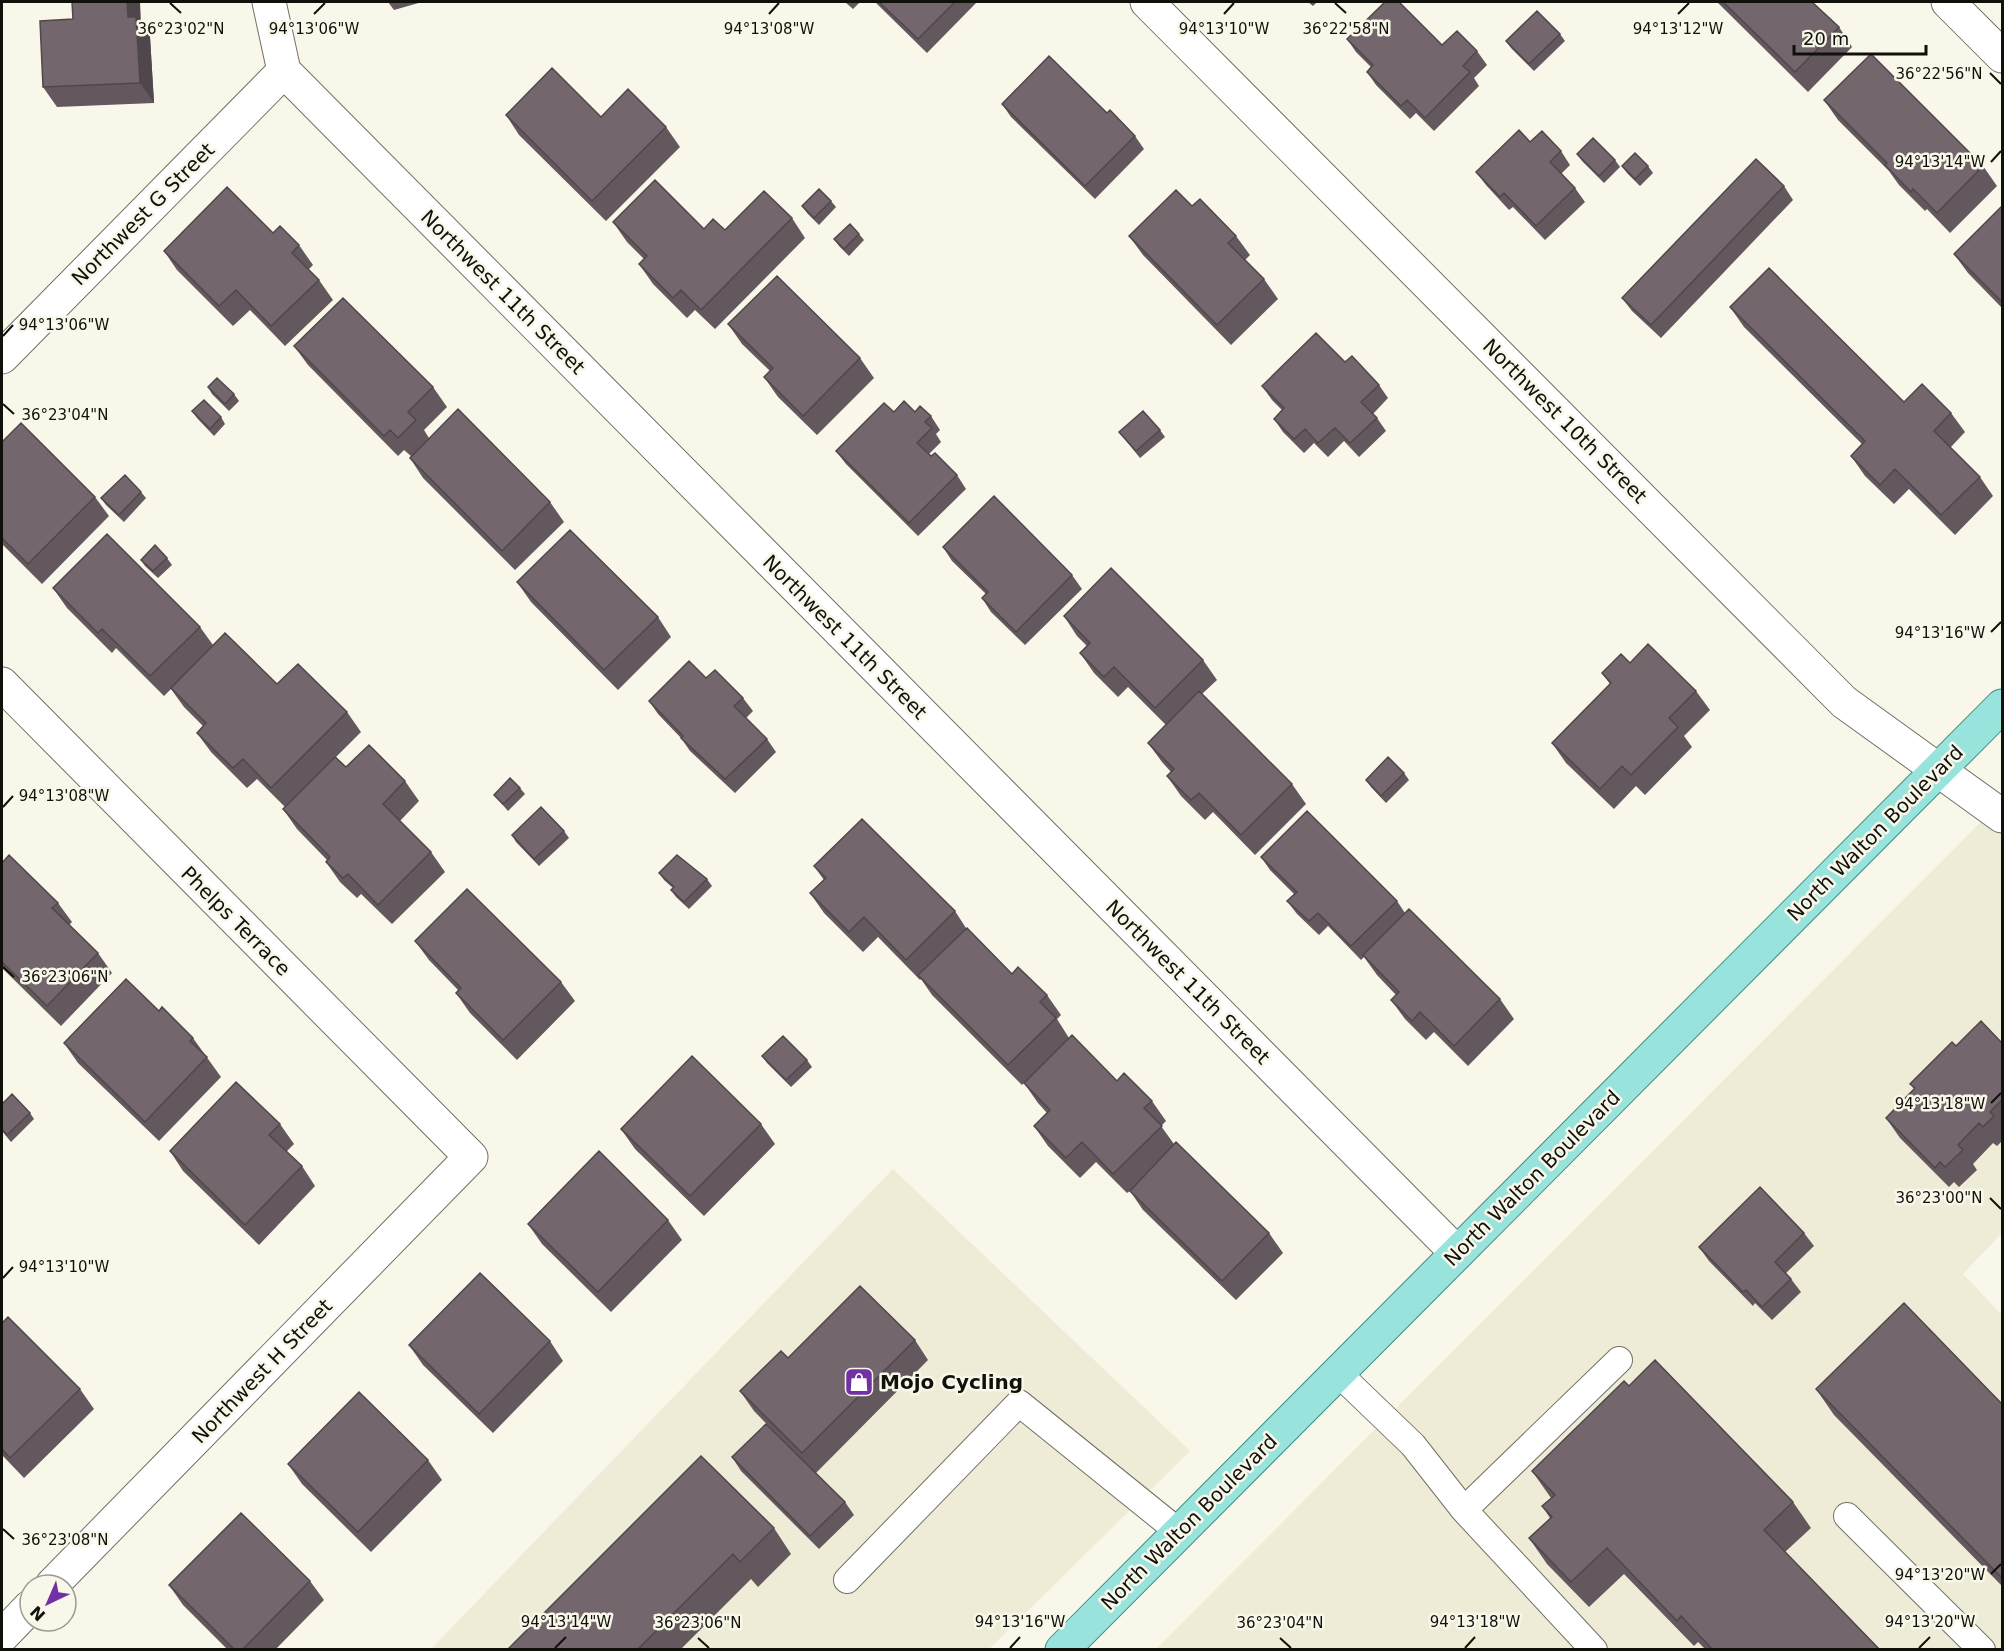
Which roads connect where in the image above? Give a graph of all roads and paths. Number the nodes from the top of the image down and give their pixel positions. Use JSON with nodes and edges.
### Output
{"nodes":[{"id":1,"x":269,"y":2,"type":"edge"},
{"id":2,"x":1147,"y":2,"type":"edge"},
{"id":3,"x":1948,"y":2,"type":"edge"},
{"id":4,"x":2002,"y":56,"type":"edge"},
{"id":5,"x":284,"y":71,"type":"junction"},
{"id":6,"x":2,"y":357,"type":"edge"},
{"id":7,"x":2,"y":684,"type":"edge"},
{"id":8,"x":2002,"y":706,"type":"edge"},
{"id":9,"x":1938,"y":771,"type":"junction"},
{"id":10,"x":2002,"y":816,"type":"edge"},
{"id":11,"x":471,"y":1157,"type":"joint"},
{"id":12,"x":1457,"y":1253,"type":"junction"},
{"id":13,"x":1619,"y":1360,"type":"dead end"},
{"id":14,"x":1338,"y":1373,"type":"junction"},
{"id":15,"x":1464,"y":1510,"type":"junction"},
{"id":16,"x":1847,"y":1516,"type":"dead end"},
{"id":17,"x":1179,"y":1532,"type":"junction"},
{"id":18,"x":64,"y":1573,"type":"edge"},
{"id":19,"x":847,"y":1580,"type":"dead end"},
{"id":20,"x":1071,"y":1646,"type":"edge"},
{"id":21,"x":1594,"y":1650,"type":"edge"},
{"id":22,"x":1982,"y":1650,"type":"edge"}],
"edges":[{"from":1,"to":5,"type":"street"},
{"from":2,"to":9,"type":"street","name":"Northwest 10th Street"},
{"from":3,"to":4,"type":"street"},
{"from":5,"to":6,"type":"street","name":"Northwest G Street"},
{"from":5,"to":12,"type":"street","name":"Northwest 11th Street"},
{"from":7,"to":11,"type":"street","name":"Phelps Terrace"},
{"from":8,"to":9,"type":"main road","name":"North Walton Boulevard"},
{"from":9,"to":10,"type":"street","name":"Northwest 10th Street"},
{"from":9,"to":12,"type":"main road","name":"North Walton Boulevard"},
{"from":11,"to":18,"type":"street","name":"Northwest H Street"},
{"from":12,"to":14,"type":"main road","name":"North Walton Boulevard"},
{"from":13,"to":15,"type":"lane"},
{"from":14,"to":15,"type":"lane"},
{"from":14,"to":17,"type":"main road","name":"North Walton Boulevard"},
{"from":15,"to":21,"type":"lane"},
{"from":16,"to":22,"type":"lane"},
{"from":17,"to":19,"type":"lane"},
{"from":17,"to":20,"type":"main road","name":"North Walton Boulevard"}]}
